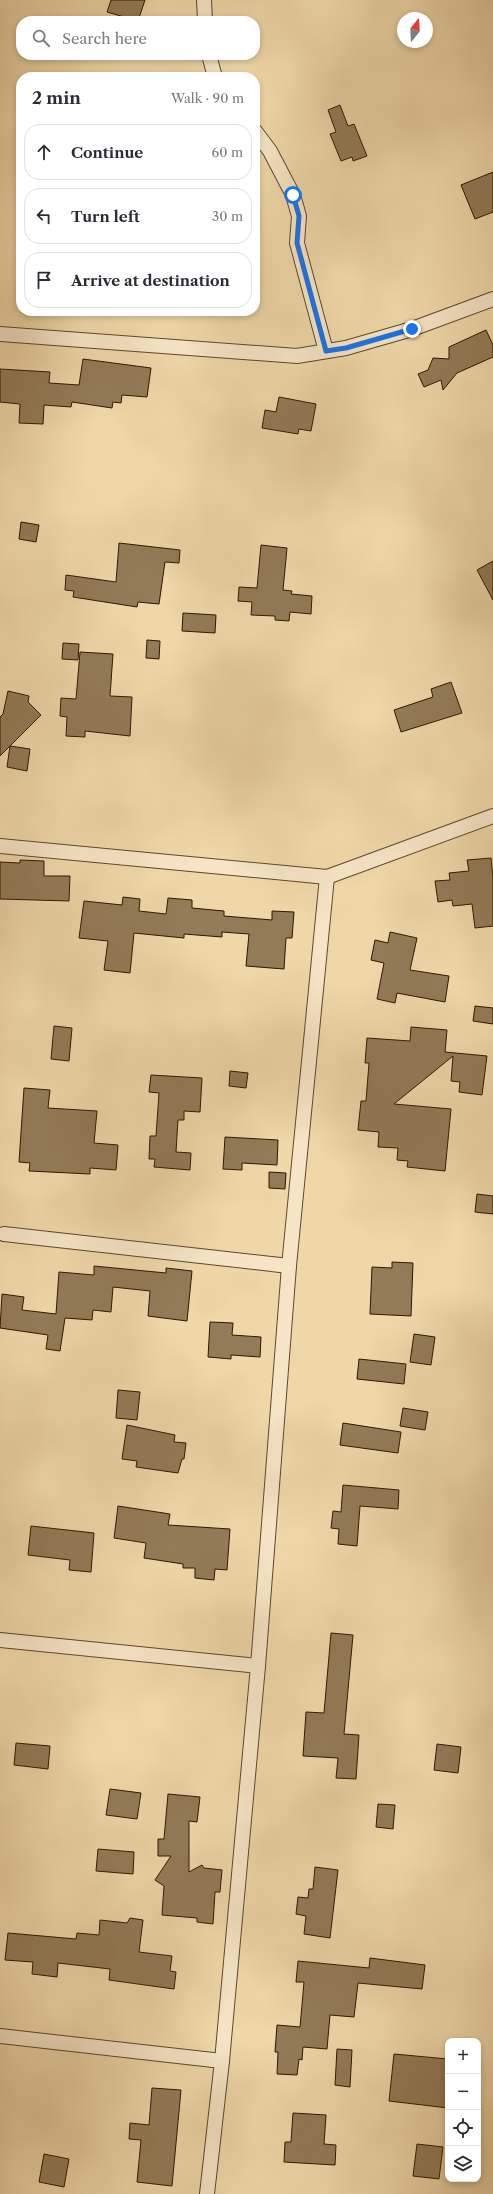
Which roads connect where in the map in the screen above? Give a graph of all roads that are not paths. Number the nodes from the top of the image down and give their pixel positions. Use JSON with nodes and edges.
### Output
{"nodes":[{"id":1,"x":204,"y":0,"type":"edge"},
{"id":2,"x":205,"y":16,"type":"edge"},
{"id":3,"x":210,"y":60,"type":"edge"},
{"id":4,"x":214,"y":72,"type":"edge"},
{"id":5,"x":260,"y":138,"type":"edge"},
{"id":6,"x":493,"y":299,"type":"edge"},
{"id":7,"x":0,"y":334,"type":"edge"},
{"id":8,"x":326,"y":351,"type":"junction"},
{"id":9,"x":493,"y":816,"type":"edge"},
{"id":10,"x":0,"y":846,"type":"edge"},
{"id":11,"x":327,"y":877,"type":"junction"},
{"id":12,"x":4,"y":1234,"type":"dead end"},
{"id":13,"x":289,"y":1266,"type":"junction"},
{"id":14,"x":0,"y":1640,"type":"edge"},
{"id":15,"x":258,"y":1666,"type":"junction"},
{"id":16,"x":0,"y":2036,"type":"edge"},
{"id":17,"x":222,"y":2060,"type":"junction"},
{"id":18,"x":208,"y":2194,"type":"edge"}],
"edges":[{"from":1,"to":2,"type":"street"},
{"from":3,"to":4,"type":"street"},
{"from":5,"to":8,"type":"street"},
{"from":6,"to":8,"type":"street"},
{"from":7,"to":8,"type":"street"},
{"from":9,"to":11,"type":"street"},
{"from":10,"to":11,"type":"street"},
{"from":11,"to":13,"type":"street"},
{"from":12,"to":13,"type":"street"},
{"from":13,"to":15,"type":"street"},
{"from":14,"to":15,"type":"street"},
{"from":15,"to":17,"type":"street"},
{"from":16,"to":17,"type":"street"},
{"from":17,"to":18,"type":"street"}]}
